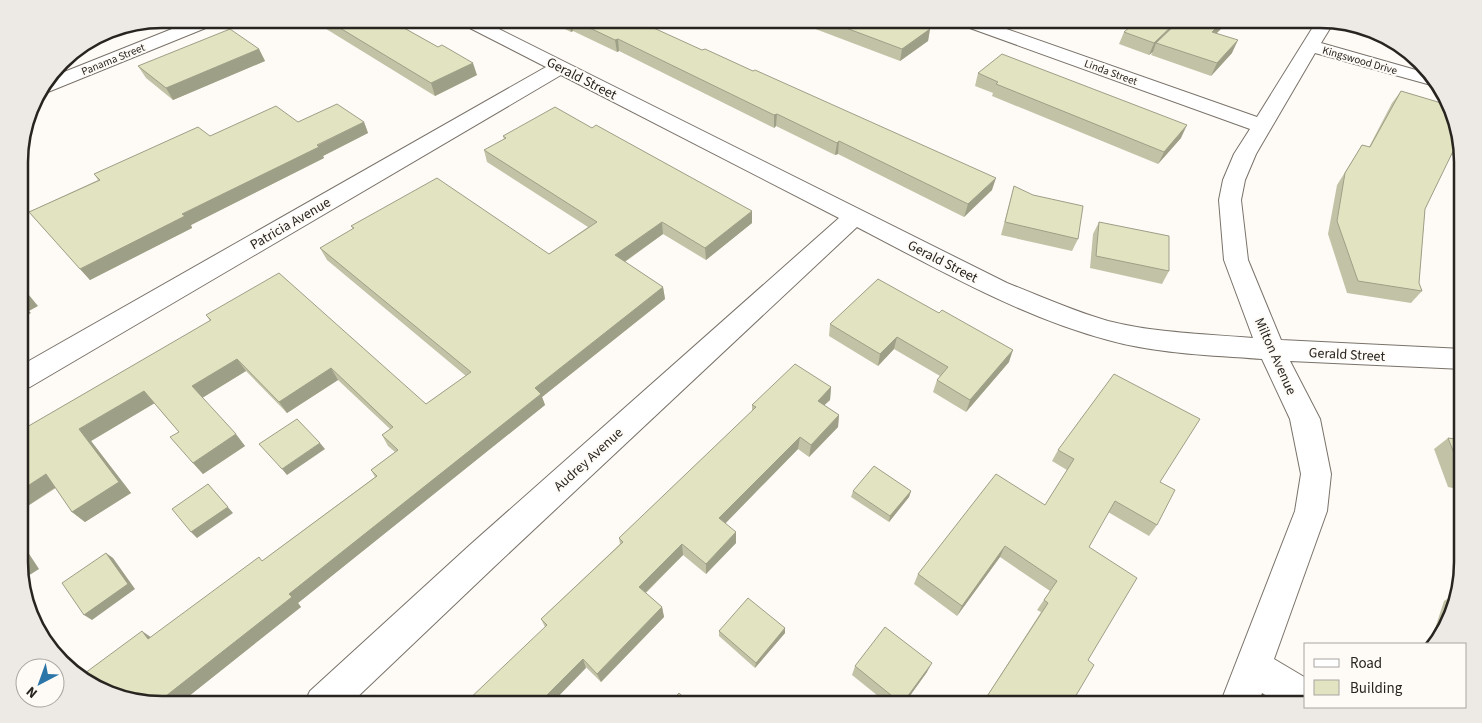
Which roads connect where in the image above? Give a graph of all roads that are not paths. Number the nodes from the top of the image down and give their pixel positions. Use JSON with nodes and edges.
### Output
{"nodes":[{"id":1,"x":189,"y":28,"type":"edge"},
{"id":2,"x":483,"y":28,"type":"edge"},
{"id":3,"x":987,"y":28,"type":"edge"},
{"id":4,"x":1321,"y":28,"type":"edge"},
{"id":5,"x":1310,"y":46,"type":"junction"},
{"id":6,"x":561,"y":68,"type":"junction"},
{"id":7,"x":1426,"y":79,"type":"edge"},
{"id":8,"x":55,"y":80,"type":"edge"},
{"id":9,"x":1261,"y":126,"type":"junction"},
{"id":10,"x":855,"y":216,"type":"junction"},
{"id":11,"x":1271,"y":350,"type":"junction"},
{"id":12,"x":1454,"y":360,"type":"edge"},
{"id":13,"x":28,"y":374,"type":"edge"},
{"id":14,"x":1253,"y":667,"type":"junction"},
{"id":15,"x":1242,"y":695,"type":"edge"},
{"id":16,"x":1299,"y":695,"type":"edge"},
{"id":17,"x":332,"y":696,"type":"edge"}],
"edges":[{"from":1,"to":8,"type":"street","name":"Panama Street"},
{"from":2,"to":6,"type":"street","name":"Gerald Street"},
{"from":3,"to":9,"type":"street","name":"Linda Street"},
{"from":4,"to":5,"type":"street","name":"Milton Avenue"},
{"from":5,"to":7,"type":"street","name":"Kingswood Drive"},
{"from":5,"to":9,"type":"street","name":"Milton Avenue"},
{"from":6,"to":10,"type":"street","name":"Gerald Street"},
{"from":6,"to":13,"type":"street","name":"Patricia Avenue"},
{"from":9,"to":11,"type":"street","name":"Milton Avenue"},
{"from":10,"to":11,"type":"street","name":"Gerald Street"},
{"from":10,"to":17,"type":"street","name":"Audrey Avenue"},
{"from":11,"to":12,"type":"street","name":"Gerald Street"},
{"from":11,"to":14,"type":"street","name":"Milton Avenue"},
{"from":14,"to":15,"type":"street","name":"Milton Avenue"},
{"from":14,"to":16,"type":"street"}]}
